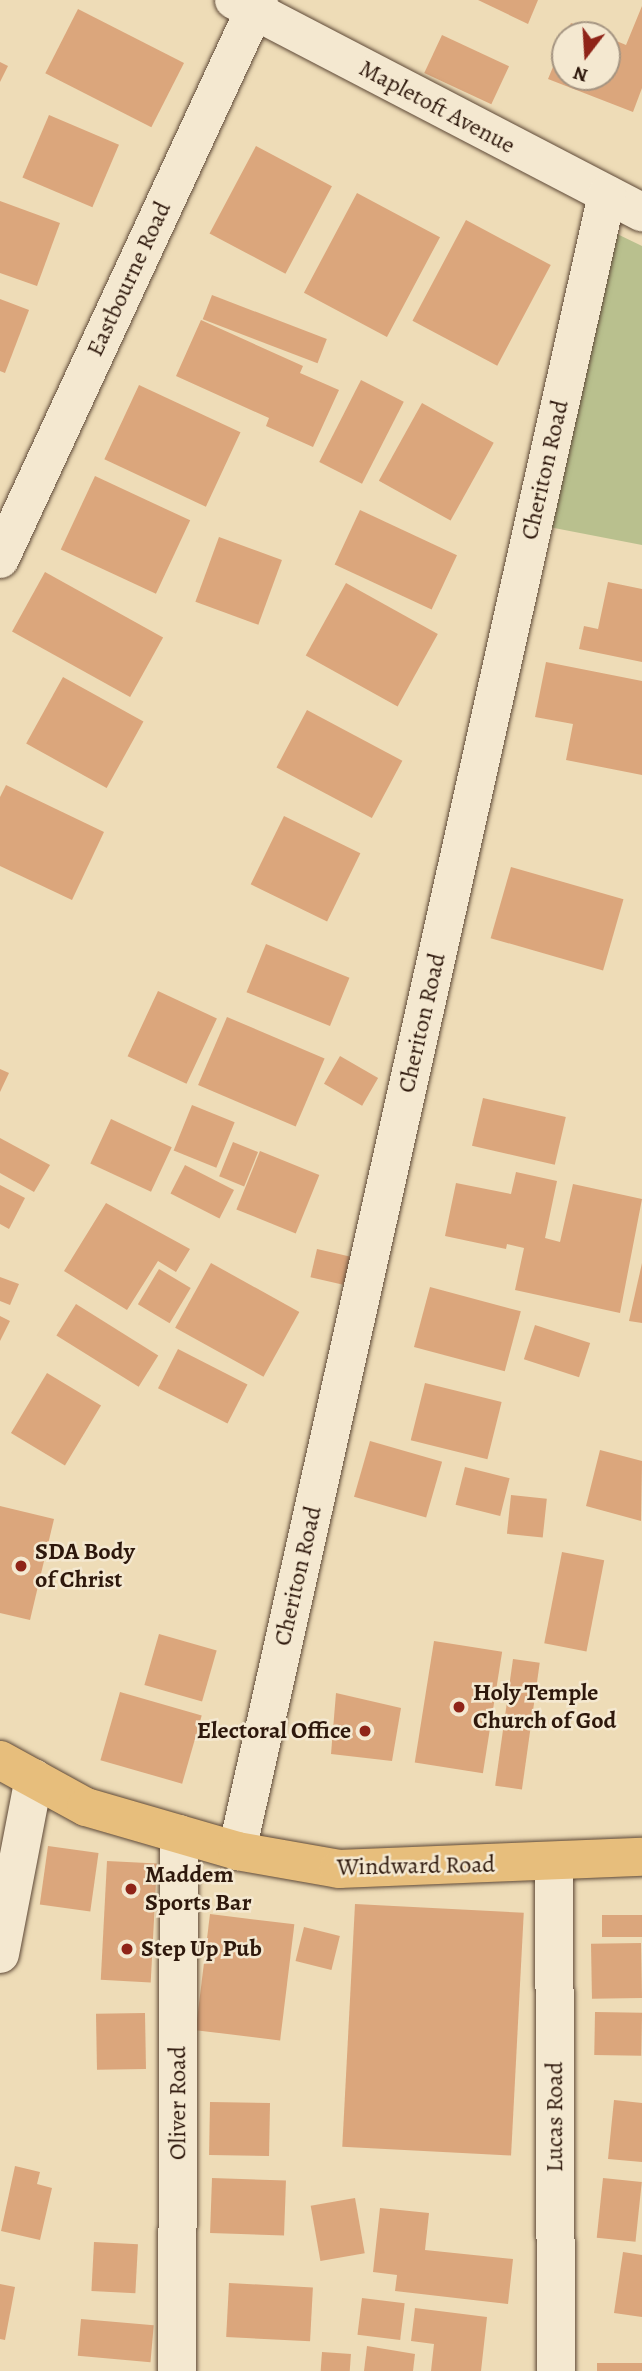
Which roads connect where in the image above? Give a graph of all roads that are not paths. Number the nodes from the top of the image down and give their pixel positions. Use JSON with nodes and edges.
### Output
{"nodes":[{"id":1,"x":249,"y":4,"type":"edge"},
{"id":2,"x":607,"y":195,"type":"junction"},
{"id":3,"x":642,"y":212,"type":"edge"},
{"id":4,"x":0,"y":559,"type":"edge"},
{"id":5,"x":0,"y":1759,"type":"edge"},
{"id":6,"x":34,"y":1778,"type":"junction"},
{"id":7,"x":179,"y":1835,"type":"junction"},
{"id":8,"x":237,"y":1852,"type":"junction"},
{"id":9,"x":642,"y":1857,"type":"edge"},
{"id":10,"x":554,"y":1863,"type":"junction"},
{"id":11,"x":0,"y":1954,"type":"edge"},
{"id":12,"x":177,"y":2371,"type":"edge"},
{"id":13,"x":556,"y":2371,"type":"edge"}],
"edges":[{"from":1,"to":2,"type":"street","name":"Mapletoft Avenue"},
{"from":1,"to":4,"type":"street","name":"Eastbourne Road"},
{"from":2,"to":3,"type":"street","name":"Mapletoft Avenue"},
{"from":2,"to":8,"type":"street","name":"Cheriton Road"},
{"from":5,"to":6,"type":"main road","name":"Windward Road"},
{"from":6,"to":7,"type":"main road","name":"Windward Road"},
{"from":6,"to":11,"type":"street"},
{"from":7,"to":8,"type":"main road","name":"Windward Road"},
{"from":7,"to":12,"type":"street","name":"Oliver Road"},
{"from":8,"to":10,"type":"main road","name":"Windward Road"},
{"from":9,"to":10,"type":"main road","name":"Windward Road"},
{"from":10,"to":13,"type":"street","name":"Lucas Road"}]}
